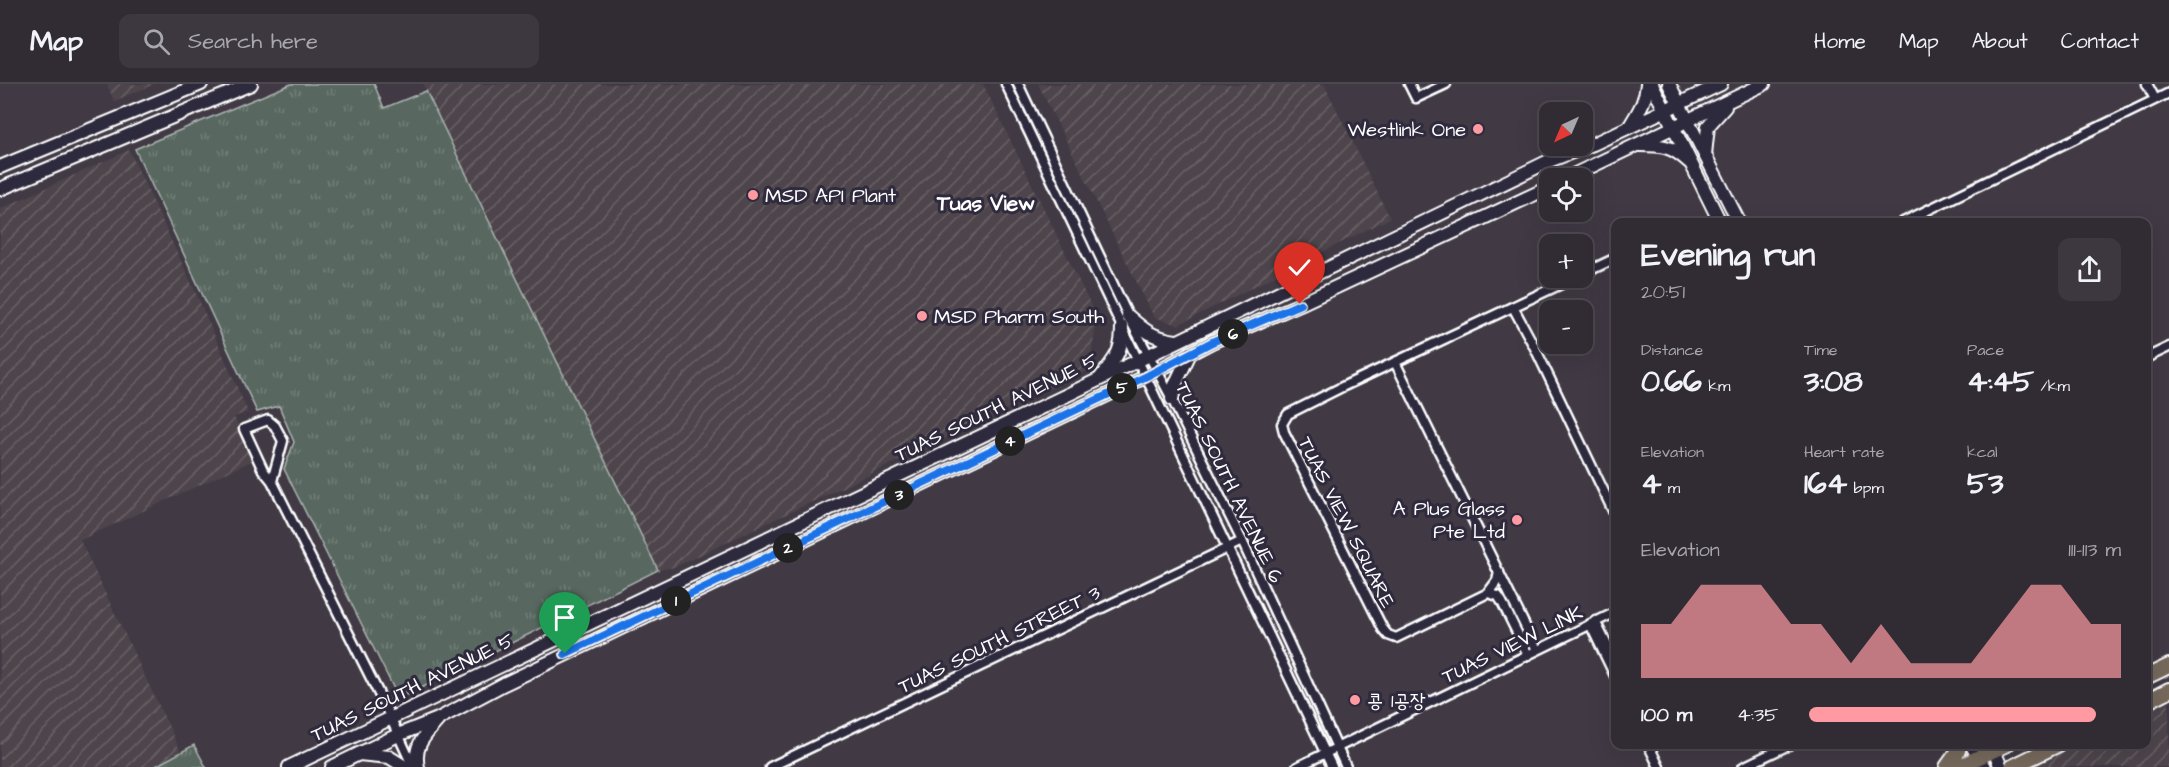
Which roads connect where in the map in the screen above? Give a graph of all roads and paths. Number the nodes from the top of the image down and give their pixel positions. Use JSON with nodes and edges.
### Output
{"nodes":[{"id":1,"x":201,"y":84,"type":"edge"},
{"id":2,"x":252,"y":84,"type":"edge"},
{"id":3,"x":1006,"y":84,"type":"edge"},
{"id":4,"x":1018,"y":84,"type":"edge"},
{"id":5,"x":1409,"y":84,"type":"edge"},
{"id":6,"x":1446,"y":84,"type":"edge"},
{"id":7,"x":1647,"y":84,"type":"edge"},
{"id":8,"x":1652,"y":84,"type":"edge"},
{"id":9,"x":1670,"y":84,"type":"edge"},
{"id":10,"x":1703,"y":84,"type":"edge"},
{"id":11,"x":1764,"y":84,"type":"edge"},
{"id":12,"x":2147,"y":84,"type":"edge"},
{"id":13,"x":1720,"y":85,"type":"edge"},
{"id":14,"x":2169,"y":93,"type":"edge"},
{"id":15,"x":1735,"y":99,"type":"junction"},
{"id":16,"x":2155,"y":99,"type":"junction"},
{"id":17,"x":1679,"y":104,"type":"junction"},
{"id":18,"x":1665,"y":110,"type":"junction"},
{"id":19,"x":1688,"y":120,"type":"junction"},
{"id":20,"x":1629,"y":127,"type":"junction"},
{"id":21,"x":1675,"y":127,"type":"junction"},
{"id":22,"x":1636,"y":146,"type":"junction"},
{"id":23,"x":1705,"y":155,"type":"junction"},
{"id":24,"x":1692,"y":165,"type":"junction"},
{"id":25,"x":0,"y":167,"type":"edge"},
{"id":26,"x":1589,"y":168,"type":"edge"},
{"id":27,"x":0,"y":189,"type":"edge"},
{"id":28,"x":1539,"y":192,"type":"edge"},
{"id":29,"x":1718,"y":218,"type":"edge"},
{"id":30,"x":1737,"y":218,"type":"edge"},
{"id":31,"x":1911,"y":218,"type":"edge"},
{"id":32,"x":1611,"y":260,"type":"edge"},
{"id":33,"x":1593,"y":268,"type":"edge"},
{"id":34,"x":1553,"y":288,"type":"edge"},
{"id":35,"x":1513,"y":307,"type":"junction"},
{"id":36,"x":1125,"y":322,"type":"junction"},
{"id":37,"x":1176,"y":341,"type":"junction"},
{"id":38,"x":2169,"y":347,"type":"edge"},
{"id":39,"x":1190,"y":353,"type":"junction"},
{"id":40,"x":2151,"y":356,"type":"edge"},
{"id":41,"x":1143,"y":358,"type":"junction"},
{"id":42,"x":1395,"y":362,"type":"junction"},
{"id":43,"x":1151,"y":374,"type":"junction"},
{"id":44,"x":1098,"y":380,"type":"junction"},
{"id":45,"x":1172,"y":399,"type":"junction"},
{"id":46,"x":272,"y":481,"type":"junction"},
{"id":47,"x":1611,"y":508,"type":"edge"},
{"id":48,"x":1242,"y":542,"type":"junction"},
{"id":49,"x":1229,"y":548,"type":"junction"},
{"id":50,"x":1499,"y":572,"type":"junction"},
{"id":51,"x":1488,"y":594,"type":"junction"},
{"id":52,"x":1611,"y":614,"type":"edge"},
{"id":53,"x":1593,"y":623,"type":"junction"},
{"id":54,"x":1537,"y":650,"type":"junction"},
{"id":55,"x":1611,"y":654,"type":"edge"},
{"id":56,"x":1527,"y":655,"type":"junction"},
{"id":57,"x":1611,"y":666,"type":"edge"},
{"id":58,"x":2169,"y":666,"type":"edge"},
{"id":59,"x":2151,"y":675,"type":"edge"},
{"id":60,"x":2169,"y":690,"type":"edge"},
{"id":61,"x":2151,"y":699,"type":"edge"},
{"id":62,"x":391,"y":719,"type":"junction"},
{"id":63,"x":438,"y":719,"type":"junction"},
{"id":64,"x":398,"y":735,"type":"junction"},
{"id":65,"x":1337,"y":747,"type":"junction"},
{"id":66,"x":1650,"y":749,"type":"edge"},
{"id":67,"x":1781,"y":749,"type":"edge"},
{"id":68,"x":1958,"y":749,"type":"edge"},
{"id":69,"x":1991,"y":749,"type":"edge"},
{"id":70,"x":1993,"y":749,"type":"edge"},
{"id":71,"x":2049,"y":749,"type":"edge"},
{"id":72,"x":1326,"y":753,"type":"junction"},
{"id":73,"x":359,"y":754,"type":"junction"},
{"id":74,"x":1981,"y":762,"type":"edge"},
{"id":75,"x":289,"y":767,"type":"edge"},
{"id":76,"x":332,"y":767,"type":"edge"},
{"id":77,"x":405,"y":767,"type":"edge"},
{"id":78,"x":412,"y":767,"type":"edge"},
{"id":79,"x":418,"y":767,"type":"edge"},
{"id":80,"x":770,"y":767,"type":"edge"},
{"id":81,"x":1297,"y":767,"type":"edge"},
{"id":82,"x":1332,"y":767,"type":"edge"},
{"id":83,"x":1346,"y":767,"type":"edge"},
{"id":84,"x":1659,"y":767,"type":"edge"},
{"id":85,"x":1743,"y":767,"type":"edge"},
{"id":86,"x":1947,"y":767,"type":"edge"},
{"id":87,"x":1958,"y":767,"type":"edge"},
{"id":88,"x":2001,"y":767,"type":"edge"},
{"id":89,"x":2012,"y":767,"type":"edge"}],
"edges":[{"from":1,"to":25,"type":"main road"},
{"from":2,"to":27,"type":"main road"},
{"from":3,"to":36,"type":"street","name":"TUAS SOUTH AVENUE 6"},
{"from":4,"to":36,"type":"street","name":"TUAS SOUTH AVENUE 6"},
{"from":5,"to":6,"type":"street"},
{"from":7,"to":20,"type":"main road"},
{"from":8,"to":18,"type":"main road"},
{"from":9,"to":17,"type":"main road"},
{"from":10,"to":13,"type":"main road"},
{"from":11,"to":15,"type":"main road"},
{"from":12,"to":16,"type":"street"},
{"from":13,"to":17,"type":"main road","name":"TUAS SOUTH AVENUE 5"},
{"from":14,"to":16,"type":"street"},
{"from":15,"to":19,"type":"main road"},
{"from":15,"to":23,"type":"main road"},
{"from":16,"to":31,"type":"street"},
{"from":17,"to":18,"type":"main road","name":"TUAS SOUTH AVENUE 5"},
{"from":17,"to":19,"type":"main road"},
{"from":18,"to":20,"type":"main road","name":"TUAS SOUTH AVENUE 5"},
{"from":18,"to":21,"type":"main road"},
{"from":19,"to":21,"type":"main road"},
{"from":19,"to":23,"type":"main road"},
{"from":20,"to":37,"type":"main road","name":"TUAS SOUTH AVENUE 5"},
{"from":21,"to":22,"type":"main road"},
{"from":21,"to":24,"type":"main road"},
{"from":22,"to":24,"type":"main road"},
{"from":22,"to":26,"type":"main road"},
{"from":23,"to":30,"type":"main road"},
{"from":24,"to":29,"type":"main road"},
{"from":28,"to":39,"type":"main road","name":"TUAS SOUTH AVENUE 5"},
{"from":32,"to":33,"type":"street"},
{"from":34,"to":35,"type":"street","name":"TUAS VIEW SQUARE"},
{"from":35,"to":42,"type":"street","name":"TUAS VIEW SQUARE"},
{"from":35,"to":47,"type":"street"},
{"from":36,"to":37,"type":"main road"},
{"from":36,"to":41,"type":"street","name":"TUAS SOUTH AVENUE 6"},
{"from":36,"to":44,"type":"main road"},
{"from":37,"to":41,"type":"main road","name":"TUAS SOUTH AVENUE 5"},
{"from":38,"to":40,"type":"street"},
{"from":39,"to":43,"type":"main road","name":"TUAS SOUTH AVENUE 5"},
{"from":39,"to":45,"type":"main road"},
{"from":41,"to":43,"type":"street","name":"TUAS SOUTH AVENUE 6"},
{"from":41,"to":44,"type":"main road","name":"TUAS SOUTH AVENUE 5"},
{"from":42,"to":50,"type":"street"},
{"from":42,"to":51,"type":"street","name":"TUAS VIEW SQUARE"},
{"from":43,"to":45,"type":"street","name":"TUAS SOUTH AVENUE 6"},
{"from":43,"to":49,"type":"street","name":"TUAS SOUTH AVENUE 6"},
{"from":43,"to":63,"type":"main road","name":"TUAS SOUTH AVENUE 5"},
{"from":44,"to":62,"type":"main road","name":"TUAS SOUTH AVENUE 5"},
{"from":45,"to":48,"type":"street","name":"TUAS SOUTH AVENUE 6"},
{"from":46,"to":46,"type":"street"},
{"from":46,"to":62,"type":"street"},
{"from":48,"to":49,"type":"street","name":"TUAS SOUTH STREET 3"},
{"from":48,"to":65,"type":"street","name":"TUAS SOUTH AVENUE 6"},
{"from":49,"to":72,"type":"street","name":"TUAS SOUTH AVENUE 6"},
{"from":49,"to":80,"type":"street","name":"TUAS SOUTH STREET 3"},
{"from":50,"to":51,"type":"street"},
{"from":50,"to":54,"type":"street"},
{"from":51,"to":56,"type":"street"},
{"from":52,"to":53,"type":"street","name":"TUAS VIEW LINK"},
{"from":53,"to":54,"type":"street","name":"TUAS VIEW LINK"},
{"from":53,"to":55,"type":"street"},
{"from":53,"to":57,"type":"street"},
{"from":54,"to":56,"type":"street","name":"TUAS VIEW LINK"},
{"from":56,"to":65,"type":"street","name":"TUAS VIEW LINK"},
{"from":58,"to":59,"type":"main road"},
{"from":60,"to":61,"type":"main road"},
{"from":62,"to":64,"type":"street"},
{"from":62,"to":75,"type":"main road","name":"TUAS SOUTH AVENUE 5"},
{"from":63,"to":64,"type":"main road","name":"TUAS SOUTH AVENUE 5"},
{"from":63,"to":79,"type":"main road"},
{"from":64,"to":73,"type":"main road","name":"TUAS SOUTH AVENUE 5"},
{"from":64,"to":78,"type":"street"},
{"from":65,"to":72,"type":"street","name":"TUAS VIEW LINK"},
{"from":65,"to":83,"type":"street","name":"TUAS SOUTH AVENUE 6"},
{"from":66,"to":84,"type":"street"},
{"from":67,"to":85,"type":"street"},
{"from":68,"to":86,"type":"main road"},
{"from":69,"to":74,"type":"main road"},
{"from":70,"to":88,"type":"main road"},
{"from":71,"to":89,"type":"main road"},
{"from":72,"to":81,"type":"street","name":"TUAS VIEW LINK"},
{"from":72,"to":82,"type":"street","name":"TUAS SOUTH AVENUE 6"},
{"from":73,"to":76,"type":"main road","name":"TUAS SOUTH AVENUE 5"},
{"from":73,"to":77,"type":"main road"},
{"from":74,"to":87,"type":"main road"}]}
